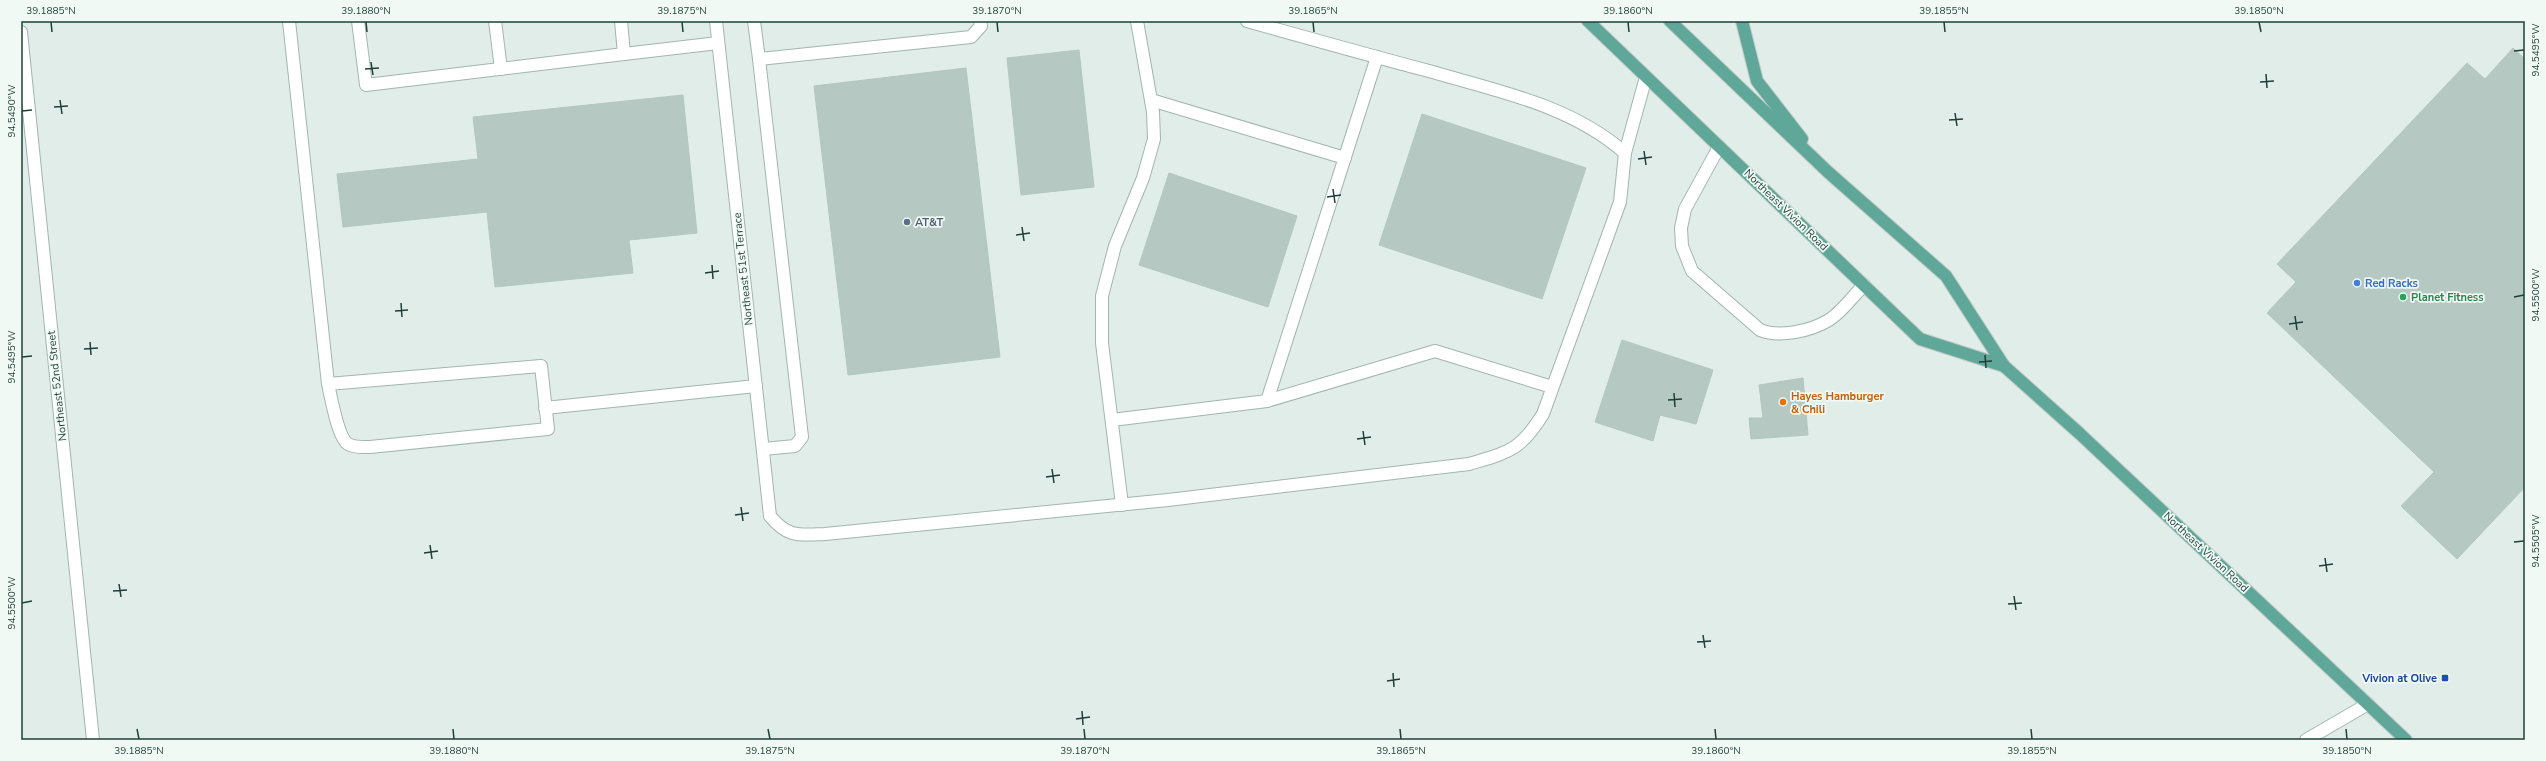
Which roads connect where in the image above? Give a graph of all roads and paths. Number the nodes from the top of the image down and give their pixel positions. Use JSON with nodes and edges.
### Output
{"nodes":[{"id":1,"x":289,"y":21,"type":"edge"},
{"id":2,"x":358,"y":21,"type":"edge"},
{"id":3,"x":495,"y":21,"type":"edge"},
{"id":4,"x":621,"y":21,"type":"edge"},
{"id":5,"x":716,"y":21,"type":"edge"},
{"id":6,"x":754,"y":21,"type":"edge"},
{"id":7,"x":980,"y":21,"type":"edge"},
{"id":8,"x":1137,"y":21,"type":"edge"},
{"id":9,"x":1247,"y":21,"type":"edge"},
{"id":10,"x":1588,"y":21,"type":"edge"},
{"id":11,"x":1670,"y":21,"type":"edge"},
{"id":12,"x":1742,"y":21,"type":"edge"},
{"id":13,"x":21,"y":32,"type":"edge"},
{"id":14,"x":718,"y":43,"type":"junction"},
{"id":15,"x":624,"y":54,"type":"junction"},
{"id":16,"x":1377,"y":57,"type":"junction"},
{"id":17,"x":759,"y":59,"type":"junction"},
{"id":18,"x":501,"y":69,"type":"junction"},
{"id":19,"x":1646,"y":77,"type":"junction"},
{"id":20,"x":1151,"y":100,"type":"junction"},
{"id":21,"x":1719,"y":147,"type":"junction"},
{"id":22,"x":1625,"y":153,"type":"junction"},
{"id":23,"x":1345,"y":158,"type":"junction"},
{"id":24,"x":1828,"y":172,"type":"junction"},
{"id":25,"x":1864,"y":286,"type":"junction"},
{"id":26,"x":2004,"y":366,"type":"junction"},
{"id":27,"x":328,"y":384,"type":"junction"},
{"id":28,"x":756,"y":386,"type":"junction"},
{"id":29,"x":1552,"y":387,"type":"junction"},
{"id":30,"x":1267,"y":401,"type":"junction"},
{"id":31,"x":545,"y":408,"type":"junction"},
{"id":32,"x":1112,"y":420,"type":"junction"},
{"id":33,"x":763,"y":449,"type":"junction"},
{"id":34,"x":1122,"y":505,"type":"junction"},
{"id":35,"x":2368,"y":704,"type":"junction"},
{"id":36,"x":93,"y":740,"type":"edge"},
{"id":37,"x":2306,"y":740,"type":"edge"},
{"id":38,"x":2406,"y":740,"type":"edge"}],
"edges":[{"from":1,"to":27,"type":"street"},
{"from":2,"to":18,"type":"street"},
{"from":3,"to":18,"type":"street"},
{"from":4,"to":15,"type":"street"},
{"from":5,"to":14,"type":"street","name":"Northeast 51st Terrace"},
{"from":6,"to":17,"type":"street"},
{"from":7,"to":17,"type":"street"},
{"from":8,"to":20,"type":"street"},
{"from":9,"to":16,"type":"street"},
{"from":10,"to":19,"type":"main road","name":"Northeast Vivion Road"},
{"from":11,"to":24,"type":"main road","name":"Northeast Vivion Road"},
{"from":12,"to":24,"type":"main road"},
{"from":13,"to":36,"type":"street","name":"Northeast 52nd Street"},
{"from":14,"to":15,"type":"street"},
{"from":14,"to":28,"type":"street","name":"Northeast 51st Terrace"},
{"from":15,"to":18,"type":"street"},
{"from":16,"to":22,"type":"street"},
{"from":16,"to":23,"type":"street"},
{"from":17,"to":33,"type":"street"},
{"from":19,"to":21,"type":"main road","name":"Northeast Vivion Road"},
{"from":19,"to":22,"type":"street"},
{"from":20,"to":23,"type":"street"},
{"from":20,"to":32,"type":"street"},
{"from":21,"to":25,"type":"main road","name":"Northeast Vivion Road"},
{"from":21,"to":25,"type":"street"},
{"from":22,"to":29,"type":"street"},
{"from":23,"to":30,"type":"street"},
{"from":24,"to":26,"type":"main road","name":"Northeast Vivion Road"},
{"from":25,"to":26,"type":"main road","name":"Northeast Vivion Road"},
{"from":26,"to":35,"type":"main road","name":"Northeast Vivion Road"},
{"from":27,"to":31,"type":"street"},
{"from":27,"to":31,"type":"street"},
{"from":28,"to":31,"type":"street"},
{"from":28,"to":33,"type":"street","name":"Northeast 51st Terrace"},
{"from":29,"to":30,"type":"street"},
{"from":29,"to":34,"type":"street"},
{"from":30,"to":32,"type":"street"},
{"from":32,"to":34,"type":"street"},
{"from":33,"to":34,"type":"street","name":"Northeast 51st Terrace"},
{"from":35,"to":37,"type":"street"},
{"from":35,"to":38,"type":"main road","name":"Northeast Vivion Road"}]}
